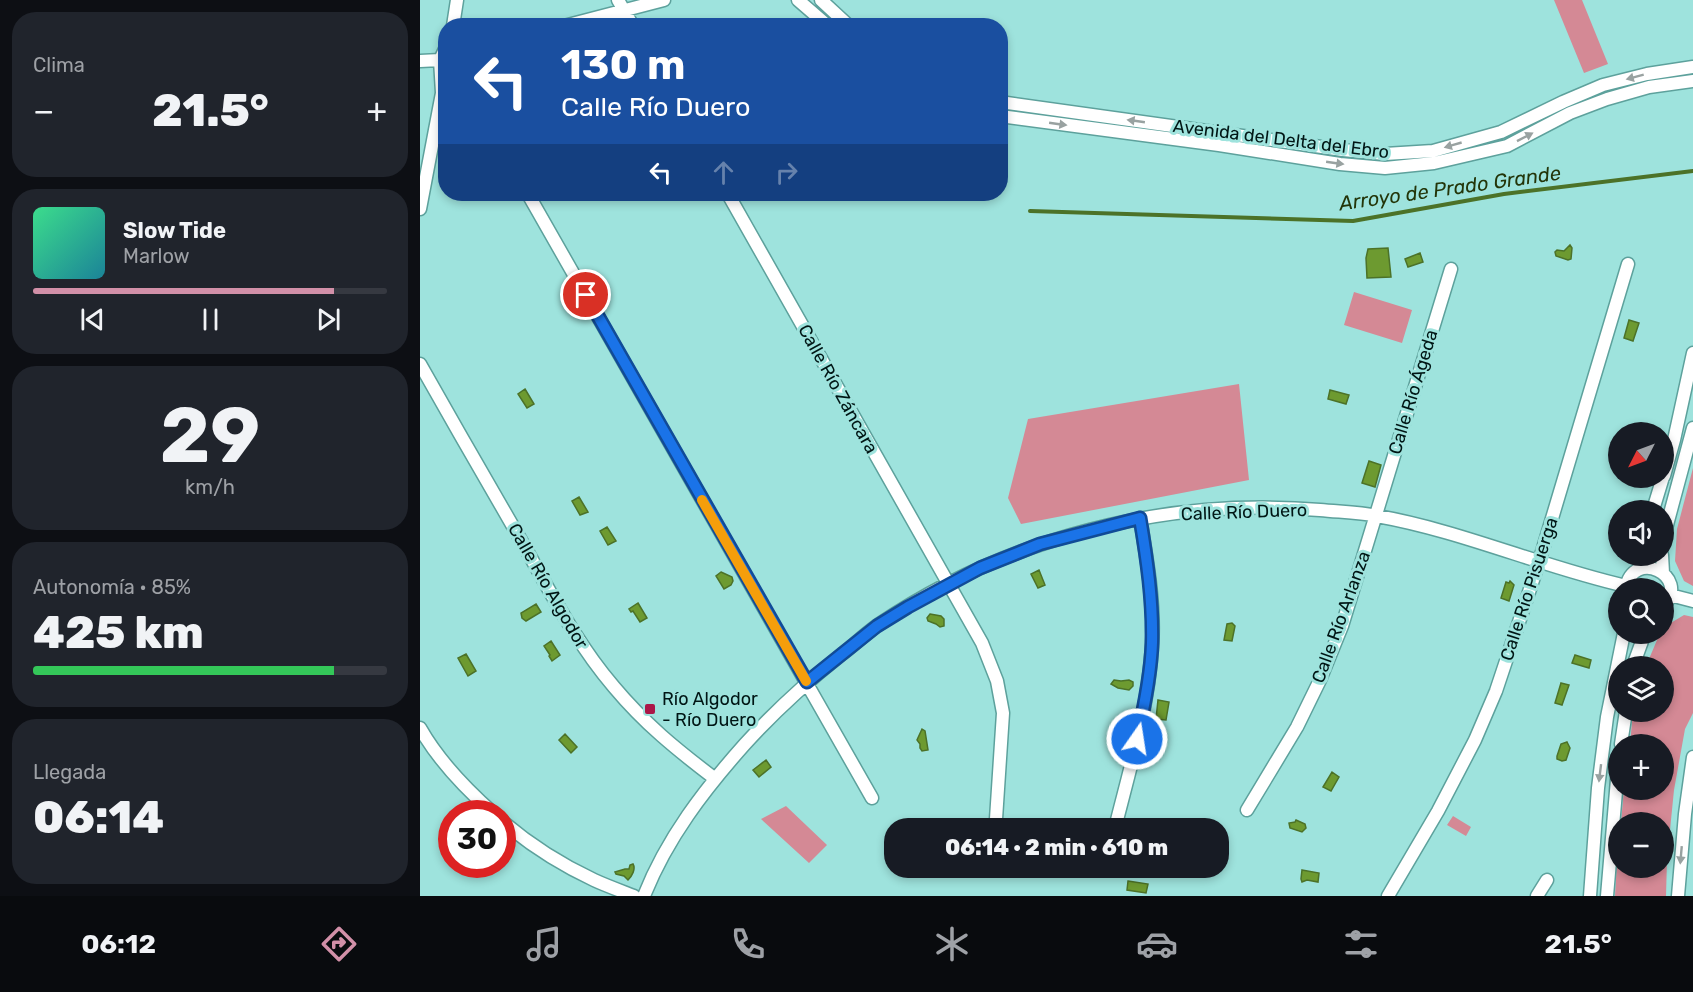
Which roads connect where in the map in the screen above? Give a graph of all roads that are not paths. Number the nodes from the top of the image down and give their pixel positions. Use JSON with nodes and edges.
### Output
{"nodes":[{"id":1,"x":457,"y":0,"type":"edge"},
{"id":2,"x":664,"y":0,"type":"edge"},
{"id":3,"x":798,"y":0,"type":"edge"},
{"id":4,"x":821,"y":0,"type":"edge"},
{"id":5,"x":621,"y":5,"type":"edge"},
{"id":6,"x":454,"y":18,"type":"edge"},
{"id":7,"x":586,"y":18,"type":"edge"},
{"id":8,"x":819,"y":18,"type":"edge"},
{"id":9,"x":840,"y":18,"type":"edge"},
{"id":10,"x":438,"y":59,"type":"edge"},
{"id":11,"x":420,"y":61,"type":"edge"},
{"id":12,"x":1693,"y":67,"type":"edge"},
{"id":13,"x":1693,"y":81,"type":"edge"},
{"id":14,"x":1008,"y":103,"type":"edge"},
{"id":15,"x":438,"y":114,"type":"edge"},
{"id":16,"x":1008,"y":117,"type":"edge"},
{"id":17,"x":532,"y":201,"type":"edge"},
{"id":18,"x":732,"y":201,"type":"edge"},
{"id":19,"x":420,"y":209,"type":"edge"},
{"id":20,"x":1628,"y":264,"type":"dead end"},
{"id":21,"x":1451,"y":269,"type":"dead end"},
{"id":22,"x":1693,"y":353,"type":"edge"},
{"id":23,"x":420,"y":364,"type":"edge"},
{"id":24,"x":1693,"y":428,"type":"edge"},
{"id":25,"x":1674,"y":440,"type":"edge"},
{"id":26,"x":1674,"y":500,"type":"edge"},
{"id":27,"x":1376,"y":515,"type":"junction"},
{"id":28,"x":1140,"y":518,"type":"junction"},
{"id":29,"x":1539,"y":562,"type":"junction"},
{"id":30,"x":1638,"y":566,"type":"edge"},
{"id":31,"x":1663,"y":566,"type":"edge"},
{"id":32,"x":1637,"y":570,"type":"junction"},
{"id":33,"x":1663,"y":573,"type":"junction"},
{"id":34,"x":1630,"y":578,"type":"edge"},
{"id":35,"x":1666,"y":578,"type":"edge"},
{"id":36,"x":1608,"y":582,"type":"edge"},
{"id":37,"x":949,"y":584,"type":"junction"},
{"id":38,"x":1674,"y":601,"type":"edge"},
{"id":39,"x":1693,"y":601,"type":"edge"},
{"id":40,"x":1622,"y":644,"type":"edge"},
{"id":41,"x":807,"y":682,"type":"junction"},
{"id":42,"x":420,"y":728,"type":"edge"},
{"id":43,"x":1693,"y":757,"type":"edge"},
{"id":44,"x":714,"y":778,"type":"junction"},
{"id":45,"x":872,"y":798,"type":"dead end"},
{"id":46,"x":478,"y":800,"type":"edge"},
{"id":47,"x":1615,"y":800,"type":"edge"},
{"id":48,"x":1247,"y":810,"type":"dead end"},
{"id":49,"x":1689,"y":815,"type":"edge"},
{"id":50,"x":996,"y":818,"type":"edge"},
{"id":51,"x":1117,"y":818,"type":"edge"},
{"id":52,"x":516,"y":832,"type":"edge"},
{"id":53,"x":1547,"y":880,"type":"dead end"},
{"id":54,"x":634,"y":896,"type":"edge"},
{"id":55,"x":644,"y":896,"type":"edge"},
{"id":56,"x":1388,"y":896,"type":"edge"},
{"id":57,"x":1537,"y":896,"type":"edge"},
{"id":58,"x":1590,"y":896,"type":"edge"},
{"id":59,"x":1607,"y":896,"type":"edge"},
{"id":60,"x":1678,"y":896,"type":"edge"}],
"edges":[{"from":1,"to":6,"type":"street"},
{"from":2,"to":5,"type":"street"},
{"from":3,"to":8,"type":"street"},
{"from":4,"to":9,"type":"street"},
{"from":5,"to":7,"type":"street"},
{"from":10,"to":11,"type":"street"},
{"from":12,"to":14,"type":"street","name":"Avenida del Delta del Ebro","one_way":true},
{"from":16,"to":13,"type":"street","name":"Avenida del Delta del Ebro","one_way":true},
{"from":15,"to":19,"type":"street"},
{"from":17,"to":41,"type":"street"},
{"from":18,"to":37,"type":"street","name":"Calle Río Záncara"},
{"from":20,"to":29,"type":"street","name":"Calle Río Pisuerga"},
{"from":21,"to":27,"type":"street","name":"Calle Río Ágeda"},
{"from":22,"to":25,"type":"street"},
{"from":23,"to":44,"type":"street","name":"Calle Río Algodor"},
{"from":24,"to":26,"type":"street"},
{"from":27,"to":28,"type":"street","name":"Calle Río Duero"},
{"from":27,"to":29,"type":"street","name":"Calle Río Duero"},
{"from":27,"to":48,"type":"street","name":"Calle Río Arlanza"},
{"from":28,"to":37,"type":"street","name":"Calle Río Duero"},
{"from":28,"to":51,"type":"street"},
{"from":29,"to":36,"type":"street","name":"Calle Río Duero"},
{"from":29,"to":56,"type":"street","name":"Calle Río Pisuerga"},
{"from":30,"to":32,"type":"street"},
{"from":31,"to":33,"type":"street"},
{"from":32,"to":33,"type":"street"},
{"from":32,"to":34,"type":"street"},
{"from":33,"to":35,"type":"street"},
{"from":37,"to":41,"type":"street","name":"Calle Río Duero"},
{"from":37,"to":50,"type":"street","name":"Calle Río Záncara"},
{"from":38,"to":39,"type":"street"},
{"from":40,"to":58,"type":"street","one_way":true},
{"from":41,"to":44,"type":"street","name":"Calle Río Duero"},
{"from":41,"to":45,"type":"street"},
{"from":42,"to":46,"type":"street"},
{"from":43,"to":49,"type":"street"},
{"from":44,"to":55,"type":"street","name":"Calle Río Duero"},
{"from":47,"to":59,"type":"street"},
{"from":49,"to":60,"type":"street","one_way":true},
{"from":52,"to":54,"type":"street"},
{"from":53,"to":57,"type":"street"}]}
